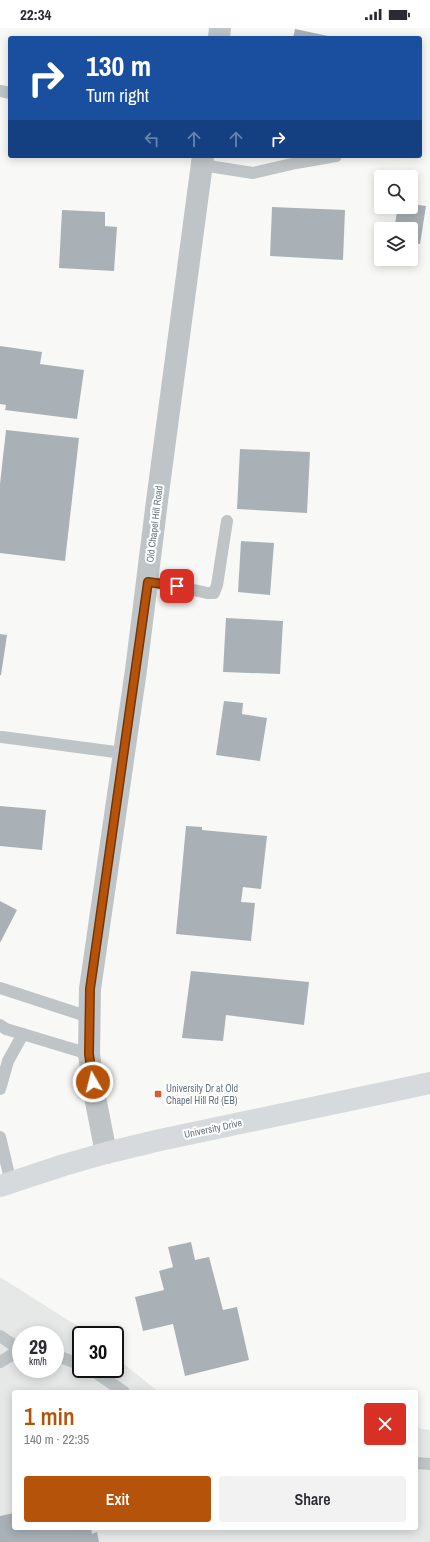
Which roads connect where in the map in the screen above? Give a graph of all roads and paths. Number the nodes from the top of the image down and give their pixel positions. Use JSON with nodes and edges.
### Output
{"nodes":[{"id":1,"x":325,"y":158,"type":"edge"},
{"id":2,"x":203,"y":160,"type":"edge"},
{"id":3,"x":227,"y":521,"type":"dead end"},
{"id":4,"x":148,"y":582,"type":"junction"},
{"id":5,"x":2,"y":737,"type":"dead end"},
{"id":6,"x":123,"y":753,"type":"junction"},
{"id":7,"x":0,"y":988,"type":"edge"},
{"id":8,"x":89,"y":1016,"type":"junction"},
{"id":9,"x":0,"y":1025,"type":"edge"},
{"id":10,"x":23,"y":1034,"type":"junction"},
{"id":11,"x":89,"y":1054,"type":"junction"},
{"id":12,"x":430,"y":1083,"type":"edge"},
{"id":13,"x":0,"y":1089,"type":"edge"},
{"id":14,"x":0,"y":1138,"type":"edge"},
{"id":15,"x":106,"y":1153,"type":"junction"},
{"id":16,"x":5,"y":1185,"type":"edge"},
{"id":17,"x":0,"y":1336,"type":"edge"},
{"id":18,"x":12,"y":1344,"type":"edge"},
{"id":19,"x":12,"y":1355,"type":"edge"},
{"id":20,"x":0,"y":1362,"type":"edge"},
{"id":21,"x":104,"y":1378,"type":"edge"},
{"id":22,"x":121,"y":1390,"type":"edge"},
{"id":23,"x":418,"y":1463,"type":"edge"},
{"id":24,"x":430,"y":1464,"type":"edge"}],
"edges":[{"from":1,"to":2,"type":"lane"},
{"from":2,"to":4,"type":"street","name":"Old Chapel Hill Road"},
{"from":3,"to":4,"type":"lane"},
{"from":4,"to":6,"type":"street","name":"Old Chapel Hill Road"},
{"from":5,"to":6,"type":"lane"},
{"from":6,"to":8,"type":"street","name":"Old Chapel Hill Road"},
{"from":7,"to":8,"type":"lane"},
{"from":8,"to":11,"type":"street","name":"Old Chapel Hill Road"},
{"from":9,"to":10,"type":"lane"},
{"from":10,"to":11,"type":"lane"},
{"from":10,"to":13,"type":"lane"},
{"from":11,"to":15,"type":"street","name":"Old Chapel Hill Road"},
{"from":12,"to":15,"type":"main road","name":"University Drive"},
{"from":14,"to":16,"type":"lane"},
{"from":15,"to":16,"type":"main road","name":"University Drive"},
{"from":17,"to":18,"type":"lane"},
{"from":19,"to":20,"type":"lane"},
{"from":21,"to":22,"type":"lane"},
{"from":23,"to":24,"type":"lane"}]}
